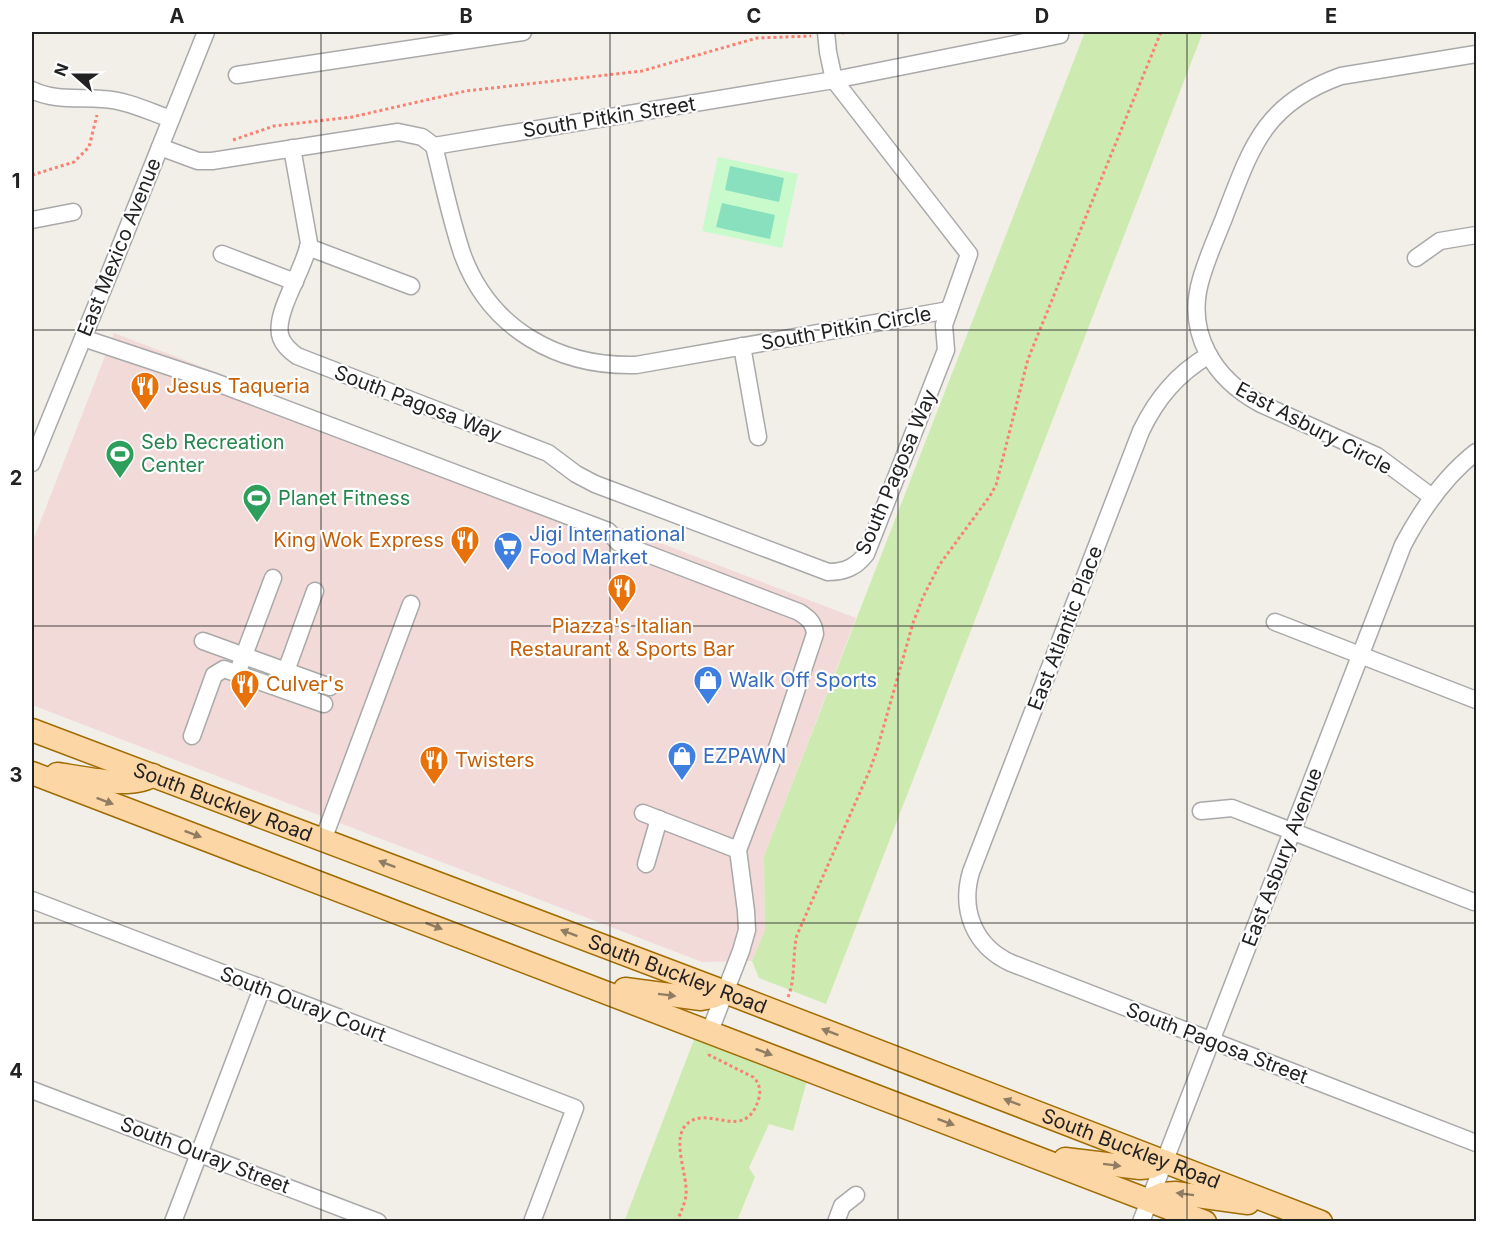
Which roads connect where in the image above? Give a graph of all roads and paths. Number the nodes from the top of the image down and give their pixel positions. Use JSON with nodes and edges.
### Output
{"nodes":[{"id":1,"x":206,"y":32,"type":"edge"},
{"id":2,"x":523,"y":32,"type":"edge"},
{"id":3,"x":1161,"y":32,"type":"edge"},
{"id":4,"x":826,"y":34,"type":"edge"},
{"id":5,"x":1060,"y":35,"type":"dead end"},
{"id":6,"x":420,"y":39,"type":"edge"},
{"id":7,"x":1476,"y":54,"type":"edge"},
{"id":8,"x":237,"y":75,"type":"dead end"},
{"id":9,"x":834,"y":80,"type":"junction"},
{"id":10,"x":32,"y":90,"type":"edge"},
{"id":11,"x":101,"y":99,"type":"junction"},
{"id":12,"x":171,"y":119,"type":"junction"},
{"id":13,"x":224,"y":143,"type":"dead end"},
{"id":14,"x":434,"y":146,"type":"junction"},
{"id":15,"x":160,"y":147,"type":"junction"},
{"id":16,"x":292,"y":148,"type":"junction"},
{"id":17,"x":32,"y":175,"type":"edge"},
{"id":18,"x":73,"y":212,"type":"dead end"},
{"id":19,"x":32,"y":220,"type":"edge"},
{"id":20,"x":1476,"y":235,"type":"edge"},
{"id":21,"x":308,"y":248,"type":"junction"},
{"id":22,"x":222,"y":254,"type":"dead end"},
{"id":23,"x":1416,"y":258,"type":"dead end"},
{"id":24,"x":295,"y":282,"type":"junction"},
{"id":25,"x":411,"y":286,"type":"dead end"},
{"id":26,"x":949,"y":310,"type":"junction"},
{"id":27,"x":83,"y":338,"type":"junction"},
{"id":28,"x":742,"y":346,"type":"junction"},
{"id":29,"x":1209,"y":355,"type":"junction"},
{"id":30,"x":758,"y":437,"type":"dead end"},
{"id":31,"x":1476,"y":452,"type":"edge"},
{"id":32,"x":32,"y":463,"type":"edge"},
{"id":33,"x":1432,"y":496,"type":"junction"},
{"id":34,"x":273,"y":578,"type":"dead end"},
{"id":35,"x":315,"y":591,"type":"dead end"},
{"id":36,"x":411,"y":604,"type":"dead end"},
{"id":37,"x":1275,"y":622,"type":"dead end"},
{"id":38,"x":204,"y":641,"type":"dead end"},
{"id":39,"x":1360,"y":655,"type":"junction"},
{"id":40,"x":244,"y":656,"type":"junction"},
{"id":41,"x":286,"y":671,"type":"junction"},
{"id":42,"x":238,"y":672,"type":"junction"},
{"id":43,"x":330,"y":687,"type":"dead end"},
{"id":44,"x":1476,"y":700,"type":"edge"},
{"id":45,"x":324,"y":704,"type":"dead end"},
{"id":46,"x":32,"y":730,"type":"edge"},
{"id":47,"x":192,"y":736,"type":"dead end"},
{"id":48,"x":32,"y":738,"type":"edge"},
{"id":49,"x":70,"y":744,"type":"junction"},
{"id":50,"x":32,"y":773,"type":"edge"},
{"id":51,"x":153,"y":775,"type":"junction"},
{"id":52,"x":1202,"y":811,"type":"dead end"},
{"id":53,"x":1292,"y":832,"type":"junction"},
{"id":54,"x":323,"y":840,"type":"junction"},
{"id":55,"x":738,"y":850,"type":"junction"},
{"id":56,"x":646,"y":864,"type":"dead end"},
{"id":57,"x":32,"y":900,"type":"edge"},
{"id":58,"x":1474,"y":902,"type":"dead end"},
{"id":59,"x":971,"y":924,"type":"joint"},
{"id":60,"x":588,"y":985,"type":"junction"},
{"id":61,"x":262,"y":988,"type":"junction"},
{"id":62,"x":725,"y":992,"type":"junction"},
{"id":63,"x":785,"y":1002,"type":"dead end"},
{"id":64,"x":710,"y":1039,"type":"junction"},
{"id":65,"x":1212,"y":1040,"type":"junction"},
{"id":66,"x":32,"y":1090,"type":"edge"},
{"id":67,"x":1476,"y":1143,"type":"edge"},
{"id":68,"x":199,"y":1153,"type":"junction"},
{"id":69,"x":1034,"y":1156,"type":"junction"},
{"id":70,"x":1164,"y":1161,"type":"junction"},
{"id":71,"x":856,"y":1195,"type":"dead end"},
{"id":72,"x":1149,"y":1200,"type":"junction"},
{"id":73,"x":1285,"y":1208,"type":"junction"},
{"id":74,"x":173,"y":1221,"type":"edge"},
{"id":75,"x":378,"y":1221,"type":"edge"},
{"id":76,"x":532,"y":1221,"type":"edge"},
{"id":77,"x":677,"y":1221,"type":"edge"},
{"id":78,"x":836,"y":1221,"type":"edge"},
{"id":79,"x":1141,"y":1221,"type":"edge"},
{"id":80,"x":1204,"y":1221,"type":"edge"},
{"id":81,"x":1321,"y":1221,"type":"edge"}],
"edges":[{"from":1,"to":12,"type":"street","name":"East Mexico Avenue"},
{"from":2,"to":6,"type":"street"},
{"from":3,"to":63,"type":"path"},
{"from":4,"to":9,"type":"street","name":"South Pagosa Way"},
{"from":4,"to":13,"type":"path"},
{"from":5,"to":9,"type":"street","name":"South Pitkin Street"},
{"from":6,"to":8,"type":"street"},
{"from":7,"to":29,"type":"street","name":"East Asbury Circle"},
{"from":9,"to":14,"type":"street","name":"South Pitkin Street"},
{"from":9,"to":26,"type":"street","name":"South Pagosa Way"},
{"from":10,"to":11,"type":"street"},
{"from":11,"to":12,"type":"street"},
{"from":11,"to":17,"type":"path"},
{"from":12,"to":15,"type":"street","name":"East Mexico Avenue"},
{"from":14,"to":16,"type":"street"},
{"from":14,"to":28,"type":"street","name":"South Pitkin Circle"},
{"from":15,"to":16,"type":"street"},
{"from":15,"to":27,"type":"street","name":"East Mexico Avenue"},
{"from":16,"to":21,"type":"street"},
{"from":18,"to":19,"type":"street"},
{"from":20,"to":23,"type":"street"},
{"from":21,"to":24,"type":"street","name":"South Pagosa Way"},
{"from":21,"to":25,"type":"street"},
{"from":22,"to":24,"type":"street"},
{"from":24,"to":26,"type":"street","name":"South Pagosa Way"},
{"from":26,"to":28,"type":"street","name":"South Pitkin Circle"},
{"from":27,"to":32,"type":"street","name":"East Mexico Avenue"},
{"from":27,"to":55,"type":"street"},
{"from":28,"to":30,"type":"street","name":"South Pitkin Circle"},
{"from":29,"to":33,"type":"street","name":"East Asbury Circle"},
{"from":29,"to":59,"type":"street","name":"East Atlantic Place"},
{"from":31,"to":33,"type":"street","name":"East Asbury Avenue"},
{"from":33,"to":39,"type":"street","name":"East Asbury Avenue"},
{"from":34,"to":40,"type":"street"},
{"from":35,"to":41,"type":"street"},
{"from":36,"to":54,"type":"street"},
{"from":37,"to":39,"type":"street"},
{"from":38,"to":40,"type":"street"},
{"from":39,"to":44,"type":"street"},
{"from":39,"to":53,"type":"street","name":"East Asbury Avenue"},
{"from":40,"to":41,"type":"street"},
{"from":40,"to":42,"type":"street"},
{"from":41,"to":43,"type":"street"},
{"from":42,"to":45,"type":"street"},
{"from":42,"to":47,"type":"street"},
{"from":46,"to":49,"type":"main road","name":"South Buckley Road"},
{"from":48,"to":49,"type":"main road"},
{"from":49,"to":51,"type":"main road","name":"South Buckley Road"},
{"from":50,"to":51,"type":"main road"},
{"from":50,"to":60,"type":"main road","name":"South Buckley Road","one_way":true},
{"from":51,"to":54,"type":"main road","name":"South Buckley Road"},
{"from":52,"to":53,"type":"street"},
{"from":53,"to":58,"type":"street"},
{"from":53,"to":65,"type":"street","name":"East Asbury Avenue"},
{"from":62,"to":54,"type":"main road","name":"South Buckley Road","one_way":true},
{"from":55,"to":56,"type":"street"},
{"from":55,"to":62,"type":"street"},
{"from":57,"to":61,"type":"street","name":"South Ouray Court"},
{"from":59,"to":65,"type":"street","name":"South Pagosa Street"},
{"from":60,"to":62,"type":"main road","one_way":true},
{"from":60,"to":64,"type":"main road","name":"South Buckley Road"},
{"from":61,"to":68,"type":"street"},
{"from":61,"to":76,"type":"street","name":"South Ouray Court"},
{"from":62,"to":64,"type":"street"},
{"from":70,"to":62,"type":"main road","name":"South Buckley Road","one_way":true},
{"from":64,"to":69,"type":"main road","name":"South Buckley Road","one_way":true},
{"from":64,"to":77,"type":"path"},
{"from":65,"to":67,"type":"street","name":"South Pagosa Street"},
{"from":65,"to":70,"type":"street","name":"East Asbury Avenue"},
{"from":66,"to":68,"type":"street","name":"South Ouray Street"},
{"from":68,"to":74,"type":"street"},
{"from":68,"to":75,"type":"street","name":"South Ouray Street"},
{"from":69,"to":70,"type":"main road","one_way":true},
{"from":69,"to":72,"type":"main road","name":"South Buckley Road"},
{"from":70,"to":72,"type":"street","name":"East Asbury Avenue"},
{"from":70,"to":73,"type":"main road","name":"South Buckley Road"},
{"from":71,"to":78,"type":"street"},
{"from":73,"to":72,"type":"main road","one_way":true},
{"from":72,"to":79,"type":"street","name":"East Asbury Avenue"},
{"from":72,"to":80,"type":"main road","name":"South Buckley Road"},
{"from":73,"to":81,"type":"main road","name":"South Buckley Road"}]}
